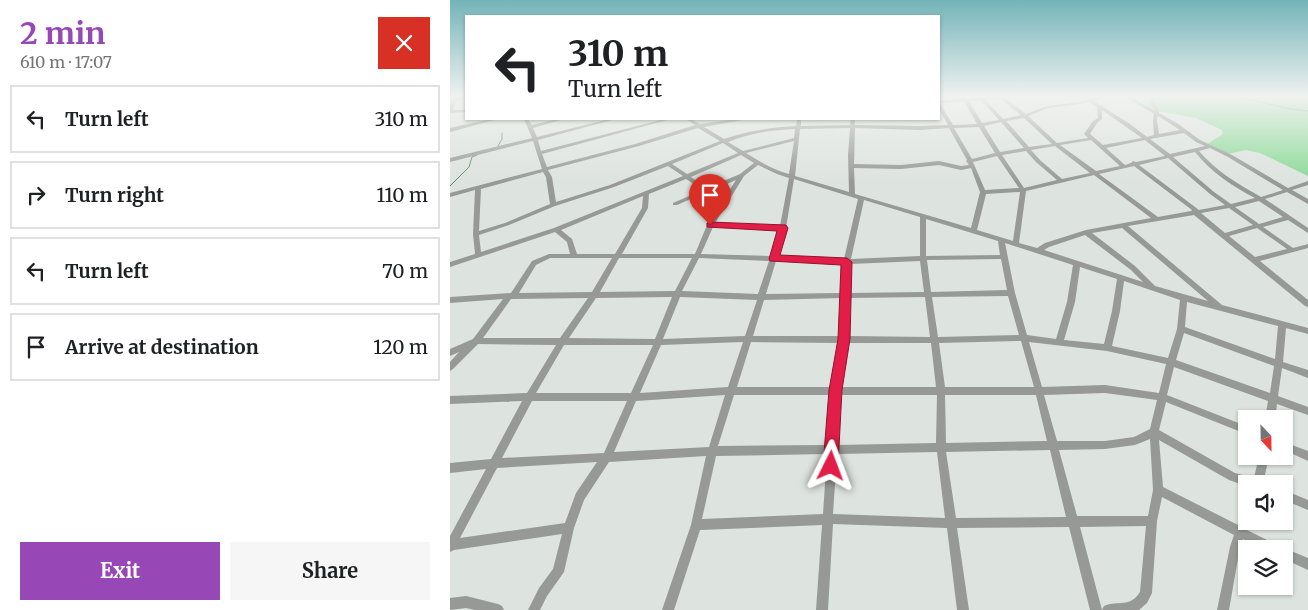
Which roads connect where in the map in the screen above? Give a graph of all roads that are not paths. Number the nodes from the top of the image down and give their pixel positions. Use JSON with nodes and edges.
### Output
{"nodes":[{"id":1,"x":467,"y":125,"type":"edge"},
{"id":2,"x":537,"y":125,"type":"edge"},
{"id":3,"x":581,"y":125,"type":"edge"},
{"id":4,"x":644,"y":125,"type":"edge"},
{"id":5,"x":701,"y":125,"type":"edge"},
{"id":6,"x":798,"y":125,"type":"edge"},
{"id":7,"x":974,"y":125,"type":"edge"},
{"id":8,"x":981,"y":125,"type":"edge"},
{"id":9,"x":1007,"y":125,"type":"edge"},
{"id":10,"x":1035,"y":125,"type":"edge"},
{"id":11,"x":1093,"y":125,"type":"edge"},
{"id":12,"x":1126,"y":125,"type":"edge"},
{"id":13,"x":1155,"y":125,"type":"edge"},
{"id":14,"x":1176,"y":125,"type":"edge"},
{"id":15,"x":698,"y":126,"type":"junction"},
{"id":16,"x":853,"y":126,"type":"junction"},
{"id":17,"x":531,"y":127,"type":"joint"},
{"id":18,"x":951,"y":127,"type":"junction"},
{"id":19,"x":920,"y":128,"type":"joint"},
{"id":20,"x":451,"y":129,"type":"edge"},
{"id":21,"x":798,"y":129,"type":"junction"},
{"id":22,"x":1185,"y":131,"type":"junction"},
{"id":23,"x":1156,"y":137,"type":"junction"},
{"id":24,"x":535,"y":139,"type":"junction"},
{"id":25,"x":797,"y":139,"type":"junction"},
{"id":26,"x":1091,"y":139,"type":"junction"},
{"id":27,"x":1146,"y":139,"type":"junction"},
{"id":28,"x":723,"y":142,"type":"junction"},
{"id":29,"x":1055,"y":144,"type":"junction"},
{"id":30,"x":1209,"y":146,"type":"junction"},
{"id":31,"x":1102,"y":148,"type":"junction"},
{"id":32,"x":1028,"y":149,"type":"junction"},
{"id":33,"x":1196,"y":150,"type":"junction"},
{"id":34,"x":540,"y":152,"type":"junction"},
{"id":35,"x":740,"y":153,"type":"junction"},
{"id":36,"x":998,"y":154,"type":"junction"},
{"id":37,"x":1169,"y":156,"type":"junction"},
{"id":38,"x":450,"y":160,"type":"edge"},
{"id":39,"x":758,"y":163,"type":"junction"},
{"id":40,"x":971,"y":163,"type":"junction"},
{"id":41,"x":1133,"y":163,"type":"junction"},
{"id":42,"x":669,"y":164,"type":"junction"},
{"id":43,"x":851,"y":166,"type":"junction"},
{"id":44,"x":1123,"y":166,"type":"junction"},
{"id":45,"x":546,"y":170,"type":"junction"},
{"id":46,"x":1096,"y":174,"type":"junction"},
{"id":47,"x":742,"y":175,"type":"junction"},
{"id":48,"x":688,"y":176,"type":"junction"},
{"id":49,"x":792,"y":176,"type":"junction"},
{"id":50,"x":1060,"y":181,"type":"junction"},
{"id":51,"x":1308,"y":183,"type":"edge"},
{"id":52,"x":478,"y":188,"type":"junction"},
{"id":53,"x":1023,"y":190,"type":"junction"},
{"id":54,"x":1288,"y":190,"type":"junction"},
{"id":55,"x":708,"y":191,"type":"junction"},
{"id":56,"x":982,"y":192,"type":"junction"},
{"id":57,"x":646,"y":193,"type":"junction"},
{"id":58,"x":450,"y":195,"type":"edge"},
{"id":59,"x":856,"y":197,"type":"junction"},
{"id":60,"x":1260,"y":199,"type":"junction"},
{"id":61,"x":1308,"y":202,"type":"edge"},
{"id":62,"x":675,"y":204,"type":"dead end"},
{"id":63,"x":552,"y":205,"type":"junction"},
{"id":64,"x":1230,"y":206,"type":"junction"},
{"id":65,"x":1196,"y":211,"type":"junction"},
{"id":66,"x":923,"y":216,"type":"junction"},
{"id":67,"x":1155,"y":218,"type":"junction"},
{"id":68,"x":1288,"y":218,"type":"junction"},
{"id":69,"x":710,"y":225,"type":"junction"},
{"id":70,"x":1124,"y":226,"type":"junction"},
{"id":71,"x":1257,"y":226,"type":"junction"},
{"id":72,"x":783,"y":228,"type":"junction"},
{"id":73,"x":556,"y":229,"type":"junction"},
{"id":74,"x":1308,"y":231,"type":"edge"},
{"id":75,"x":973,"y":232,"type":"junction"},
{"id":76,"x":1086,"y":232,"type":"junction"},
{"id":77,"x":476,"y":234,"type":"junction"},
{"id":78,"x":1224,"y":235,"type":"junction"},
{"id":79,"x":1002,"y":240,"type":"junction"},
{"id":80,"x":1016,"y":244,"type":"junction"},
{"id":81,"x":1308,"y":246,"type":"edge"},
{"id":82,"x":1038,"y":250,"type":"junction"},
{"id":83,"x":1292,"y":250,"type":"junction"},
{"id":84,"x":478,"y":255,"type":"junction"},
{"id":85,"x":574,"y":256,"type":"junction"},
{"id":86,"x":697,"y":256,"type":"junction"},
{"id":87,"x":616,"y":257,"type":"junction"},
{"id":88,"x":1004,"y":257,"type":"junction"},
{"id":89,"x":923,"y":258,"type":"junction"},
{"id":90,"x":774,"y":259,"type":"junction"},
{"id":91,"x":1255,"y":260,"type":"junction"},
{"id":92,"x":458,"y":262,"type":"junction"},
{"id":93,"x":847,"y":262,"type":"junction"},
{"id":94,"x":450,"y":264,"type":"edge"},
{"id":95,"x":1077,"y":264,"type":"junction"},
{"id":96,"x":450,"y":272,"type":"edge"},
{"id":97,"x":1121,"y":278,"type":"junction"},
{"id":98,"x":1154,"y":288,"type":"junction"},
{"id":99,"x":1011,"y":292,"type":"junction"},
{"id":100,"x":595,"y":294,"type":"junction"},
{"id":101,"x":676,"y":294,"type":"junction"},
{"id":102,"x":929,"y":294,"type":"junction"},
{"id":103,"x":511,"y":296,"type":"junction"},
{"id":104,"x":844,"y":296,"type":"junction"},
{"id":105,"x":762,"y":297,"type":"junction"},
{"id":106,"x":1184,"y":298,"type":"junction"},
{"id":107,"x":450,"y":300,"type":"edge"},
{"id":108,"x":1308,"y":304,"type":"edge"},
{"id":109,"x":1222,"y":309,"type":"junction"},
{"id":110,"x":1282,"y":324,"type":"junction"},
{"id":111,"x":1181,"y":329,"type":"junction"},
{"id":112,"x":1308,"y":331,"type":"edge"},
{"id":113,"x":1024,"y":338,"type":"junction"},
{"id":114,"x":748,"y":339,"type":"junction"},
{"id":115,"x":844,"y":339,"type":"junction"},
{"id":116,"x":564,"y":340,"type":"junction"},
{"id":117,"x":934,"y":340,"type":"junction"},
{"id":118,"x":476,"y":341,"type":"junction"},
{"id":119,"x":658,"y":342,"type":"junction"},
{"id":120,"x":1059,"y":342,"type":"junction"},
{"id":121,"x":1107,"y":348,"type":"junction"},
{"id":122,"x":450,"y":353,"type":"edge"},
{"id":123,"x":1171,"y":362,"type":"junction"},
{"id":124,"x":1279,"y":363,"type":"junction"},
{"id":125,"x":450,"y":367,"type":"edge"},
{"id":126,"x":1308,"y":374,"type":"edge"},
{"id":127,"x":836,"y":390,"type":"junction"},
{"id":128,"x":731,"y":391,"type":"junction"},
{"id":129,"x":941,"y":391,"type":"junction"},
{"id":130,"x":1039,"y":391,"type":"junction"},
{"id":131,"x":529,"y":397,"type":"junction"},
{"id":132,"x":633,"y":397,"type":"junction"},
{"id":133,"x":1163,"y":397,"type":"junction"},
{"id":134,"x":1273,"y":398,"type":"junction"},
{"id":135,"x":450,"y":400,"type":"edge"},
{"id":136,"x":1271,"y":410,"type":"edge"},
{"id":137,"x":1308,"y":412,"type":"edge"},
{"id":138,"x":1238,"y":427,"type":"edge"},
{"id":139,"x":1154,"y":432,"type":"junction"},
{"id":140,"x":1054,"y":445,"type":"junction"},
{"id":141,"x":941,"y":448,"type":"junction"},
{"id":142,"x":832,"y":449,"type":"junction"},
{"id":143,"x":1293,"y":450,"type":"edge"},
{"id":144,"x":712,"y":452,"type":"junction"},
{"id":145,"x":607,"y":456,"type":"junction"},
{"id":146,"x":1308,"y":456,"type":"edge"},
{"id":147,"x":494,"y":463,"type":"junction"},
{"id":148,"x":450,"y":468,"type":"edge"},
{"id":149,"x":1238,"y":478,"type":"edge"},
{"id":150,"x":1158,"y":490,"type":"junction"},
{"id":151,"x":1293,"y":499,"type":"edge"},
{"id":152,"x":1308,"y":505,"type":"edge"},
{"id":153,"x":828,"y":519,"type":"junction"},
{"id":154,"x":1073,"y":521,"type":"junction"},
{"id":155,"x":1152,"y":521,"type":"junction"},
{"id":156,"x":951,"y":523,"type":"junction"},
{"id":157,"x":696,"y":524,"type":"junction"},
{"id":158,"x":569,"y":528,"type":"junction"},
{"id":159,"x":1241,"y":530,"type":"edge"},
{"id":160,"x":1240,"y":534,"type":"junction"},
{"id":161,"x":1253,"y":540,"type":"edge"},
{"id":162,"x":450,"y":546,"type":"edge"},
{"id":163,"x":1293,"y":558,"type":"edge"},
{"id":164,"x":1308,"y":564,"type":"edge"},
{"id":165,"x":450,"y":604,"type":"edge"},
{"id":166,"x":498,"y":610,"type":"edge"},
{"id":167,"x":534,"y":610,"type":"edge"},
{"id":168,"x":668,"y":610,"type":"edge"},
{"id":169,"x":822,"y":610,"type":"edge"},
{"id":170,"x":963,"y":610,"type":"edge"},
{"id":171,"x":1096,"y":610,"type":"edge"},
{"id":172,"x":1108,"y":610,"type":"edge"},
{"id":173,"x":1223,"y":610,"type":"edge"}],
"edges":[{"from":1,"to":20,"type":"street"},
{"from":2,"to":17,"type":"street"},
{"from":3,"to":24,"type":"street"},
{"from":4,"to":34,"type":"street"},
{"from":5,"to":15,"type":"street"},
{"from":6,"to":21,"type":"street"},
{"from":7,"to":18,"type":"street"},
{"from":8,"to":36,"type":"street"},
{"from":9,"to":32,"type":"street"},
{"from":10,"to":29,"type":"street"},
{"from":11,"to":26,"type":"street"},
{"from":12,"to":27,"type":"street"},
{"from":13,"to":23,"type":"street"},
{"from":14,"to":22,"type":"street"},
{"from":15,"to":28,"type":"street"},
{"from":15,"to":45,"type":"street"},
{"from":16,"to":19,"type":"street"},
{"from":16,"to":21,"type":"street"},
{"from":16,"to":43,"type":"street"},
{"from":17,"to":24,"type":"street"},
{"from":18,"to":19,"type":"street"},
{"from":18,"to":40,"type":"street"},
{"from":21,"to":25,"type":"street"},
{"from":21,"to":28,"type":"street"},
{"from":22,"to":23,"type":"street"},
{"from":22,"to":30,"type":"street"},
{"from":23,"to":27,"type":"street"},
{"from":24,"to":34,"type":"street"},
{"from":24,"to":38,"type":"street"},
{"from":25,"to":35,"type":"street"},
{"from":25,"to":49,"type":"street"},
{"from":26,"to":29,"type":"street"},
{"from":26,"to":31,"type":"street"},
{"from":27,"to":31,"type":"street"},
{"from":27,"to":37,"type":"street"},
{"from":28,"to":35,"type":"street"},
{"from":28,"to":42,"type":"street"},
{"from":29,"to":32,"type":"street"},
{"from":29,"to":46,"type":"street"},
{"from":30,"to":33,"type":"street"},
{"from":30,"to":54,"type":"street"},
{"from":31,"to":44,"type":"street"},
{"from":32,"to":36,"type":"street"},
{"from":32,"to":50,"type":"street"},
{"from":33,"to":37,"type":"street"},
{"from":33,"to":60,"type":"street"},
{"from":34,"to":45,"type":"street"},
{"from":35,"to":39,"type":"street"},
{"from":35,"to":48,"type":"street"},
{"from":36,"to":40,"type":"street"},
{"from":36,"to":53,"type":"street"},
{"from":37,"to":41,"type":"street"},
{"from":37,"to":64,"type":"street"},
{"from":39,"to":47,"type":"street"},
{"from":39,"to":49,"type":"street"},
{"from":40,"to":43,"type":"street"},
{"from":40,"to":56,"type":"street"},
{"from":41,"to":44,"type":"street"},
{"from":41,"to":65,"type":"street"},
{"from":42,"to":48,"type":"street"},
{"from":42,"to":63,"type":"street"},
{"from":43,"to":59,"type":"street"},
{"from":44,"to":46,"type":"street"},
{"from":45,"to":52,"type":"street"},
{"from":45,"to":63,"type":"street"},
{"from":46,"to":50,"type":"street"},
{"from":46,"to":67,"type":"street"},
{"from":47,"to":55,"type":"street"},
{"from":47,"to":69,"type":"street"},
{"from":48,"to":55,"type":"street"},
{"from":48,"to":57,"type":"street"},
{"from":49,"to":59,"type":"street"},
{"from":49,"to":72,"type":"street"},
{"from":50,"to":53,"type":"street"},
{"from":51,"to":54,"type":"street"},
{"from":52,"to":58,"type":"street"},
{"from":52,"to":77,"type":"street"},
{"from":53,"to":56,"type":"street"},
{"from":53,"to":80,"type":"street"},
{"from":54,"to":60,"type":"street"},
{"from":54,"to":61,"type":"street"},
{"from":55,"to":62,"type":"street"},
{"from":56,"to":75,"type":"street"},
{"from":57,"to":73,"type":"street"},
{"from":57,"to":87,"type":"street"},
{"from":59,"to":66,"type":"street"},
{"from":59,"to":93,"type":"street"},
{"from":60,"to":64,"type":"street"},
{"from":60,"to":68,"type":"street"},
{"from":63,"to":77,"type":"street"},
{"from":64,"to":65,"type":"street"},
{"from":64,"to":71,"type":"street"},
{"from":65,"to":67,"type":"street"},
{"from":65,"to":78,"type":"street"},
{"from":66,"to":75,"type":"street"},
{"from":66,"to":89,"type":"street"},
{"from":67,"to":70,"type":"street"},
{"from":68,"to":71,"type":"street"},
{"from":68,"to":74,"type":"street"},
{"from":69,"to":72,"type":"street"},
{"from":69,"to":86,"type":"street"},
{"from":70,"to":76,"type":"street"},
{"from":70,"to":109,"type":"street"},
{"from":71,"to":78,"type":"street"},
{"from":71,"to":83,"type":"street"},
{"from":72,"to":90,"type":"street"},
{"from":73,"to":84,"type":"street"},
{"from":73,"to":85,"type":"street"},
{"from":75,"to":79,"type":"street"},
{"from":76,"to":82,"type":"street"},
{"from":76,"to":98,"type":"street"},
{"from":77,"to":84,"type":"street"},
{"from":78,"to":91,"type":"street"},
{"from":79,"to":80,"type":"street"},
{"from":79,"to":88,"type":"street"},
{"from":80,"to":82,"type":"street"},
{"from":81,"to":83,"type":"street"},
{"from":82,"to":95,"type":"street"},
{"from":83,"to":91,"type":"street"},
{"from":84,"to":92,"type":"street"},
{"from":85,"to":87,"type":"street"},
{"from":85,"to":103,"type":"street"},
{"from":86,"to":87,"type":"street"},
{"from":86,"to":90,"type":"street"},
{"from":86,"to":101,"type":"street"},
{"from":87,"to":100,"type":"street"},
{"from":88,"to":89,"type":"street"},
{"from":88,"to":99,"type":"street"},
{"from":89,"to":93,"type":"street"},
{"from":89,"to":102,"type":"street"},
{"from":90,"to":93,"type":"street"},
{"from":90,"to":105,"type":"street"},
{"from":91,"to":108,"type":"street"},
{"from":92,"to":94,"type":"street"},
{"from":92,"to":96,"type":"street"},
{"from":93,"to":104,"type":"street"},
{"from":95,"to":97,"type":"street"},
{"from":95,"to":120,"type":"street"},
{"from":97,"to":98,"type":"street"},
{"from":97,"to":121,"type":"street"},
{"from":98,"to":106,"type":"street"},
{"from":99,"to":102,"type":"street"},
{"from":99,"to":113,"type":"street"},
{"from":100,"to":101,"type":"street"},
{"from":100,"to":103,"type":"street"},
{"from":100,"to":116,"type":"street"},
{"from":101,"to":105,"type":"street"},
{"from":101,"to":119,"type":"street"},
{"from":102,"to":104,"type":"street"},
{"from":102,"to":117,"type":"street"},
{"from":103,"to":107,"type":"street"},
{"from":103,"to":118,"type":"street"},
{"from":104,"to":105,"type":"street"},
{"from":104,"to":115,"type":"street"},
{"from":105,"to":114,"type":"street"},
{"from":106,"to":109,"type":"street"},
{"from":106,"to":111,"type":"street"},
{"from":109,"to":110,"type":"street"},
{"from":110,"to":112,"type":"street"},
{"from":110,"to":124,"type":"street"},
{"from":111,"to":123,"type":"street"},
{"from":111,"to":124,"type":"street"},
{"from":113,"to":117,"type":"street"},
{"from":113,"to":120,"type":"street"},
{"from":113,"to":130,"type":"street"},
{"from":114,"to":115,"type":"street"},
{"from":114,"to":119,"type":"street"},
{"from":114,"to":128,"type":"street"},
{"from":115,"to":117,"type":"street"},
{"from":115,"to":127,"type":"street"},
{"from":116,"to":118,"type":"street"},
{"from":116,"to":119,"type":"street"},
{"from":116,"to":131,"type":"street"},
{"from":117,"to":129,"type":"street"},
{"from":118,"to":122,"type":"street"},
{"from":118,"to":125,"type":"street"},
{"from":119,"to":132,"type":"street"},
{"from":120,"to":121,"type":"street"},
{"from":121,"to":123,"type":"street"},
{"from":123,"to":133,"type":"street"},
{"from":123,"to":134,"type":"street"},
{"from":124,"to":126,"type":"street"},
{"from":124,"to":134,"type":"street"},
{"from":127,"to":128,"type":"street"},
{"from":127,"to":129,"type":"street"},
{"from":127,"to":142,"type":"street"},
{"from":128,"to":132,"type":"street"},
{"from":128,"to":144,"type":"street"},
{"from":129,"to":130,"type":"street"},
{"from":129,"to":141,"type":"street"},
{"from":130,"to":133,"type":"street"},
{"from":130,"to":140,"type":"street"},
{"from":131,"to":132,"type":"street"},
{"from":131,"to":135,"type":"street"},
{"from":131,"to":147,"type":"street"},
{"from":132,"to":145,"type":"street"},
{"from":133,"to":138,"type":"street"},
{"from":133,"to":139,"type":"street"},
{"from":134,"to":136,"type":"street"},
{"from":134,"to":137,"type":"street"},
{"from":139,"to":140,"type":"street"},
{"from":139,"to":149,"type":"street"},
{"from":139,"to":150,"type":"street"},
{"from":140,"to":141,"type":"street"},
{"from":140,"to":154,"type":"street"},
{"from":141,"to":142,"type":"street"},
{"from":141,"to":156,"type":"street"},
{"from":142,"to":144,"type":"street"},
{"from":142,"to":153,"type":"street"},
{"from":143,"to":146,"type":"street"},
{"from":144,"to":145,"type":"street"},
{"from":144,"to":157,"type":"street"},
{"from":145,"to":147,"type":"street"},
{"from":145,"to":158,"type":"street"},
{"from":147,"to":148,"type":"street"},
{"from":147,"to":162,"type":"street"},
{"from":150,"to":155,"type":"street"},
{"from":150,"to":160,"type":"street"},
{"from":151,"to":152,"type":"street"},
{"from":153,"to":156,"type":"street"},
{"from":153,"to":157,"type":"street"},
{"from":153,"to":169,"type":"street"},
{"from":154,"to":155,"type":"street"},
{"from":154,"to":156,"type":"street"},
{"from":154,"to":171,"type":"street"},
{"from":155,"to":172,"type":"street"},
{"from":156,"to":170,"type":"street"},
{"from":157,"to":168,"type":"street"},
{"from":158,"to":162,"type":"street"},
{"from":158,"to":167,"type":"street"},
{"from":159,"to":160,"type":"street"},
{"from":160,"to":161,"type":"street"},
{"from":160,"to":173,"type":"street"},
{"from":163,"to":164,"type":"street"},
{"from":165,"to":166,"type":"street"}]}
